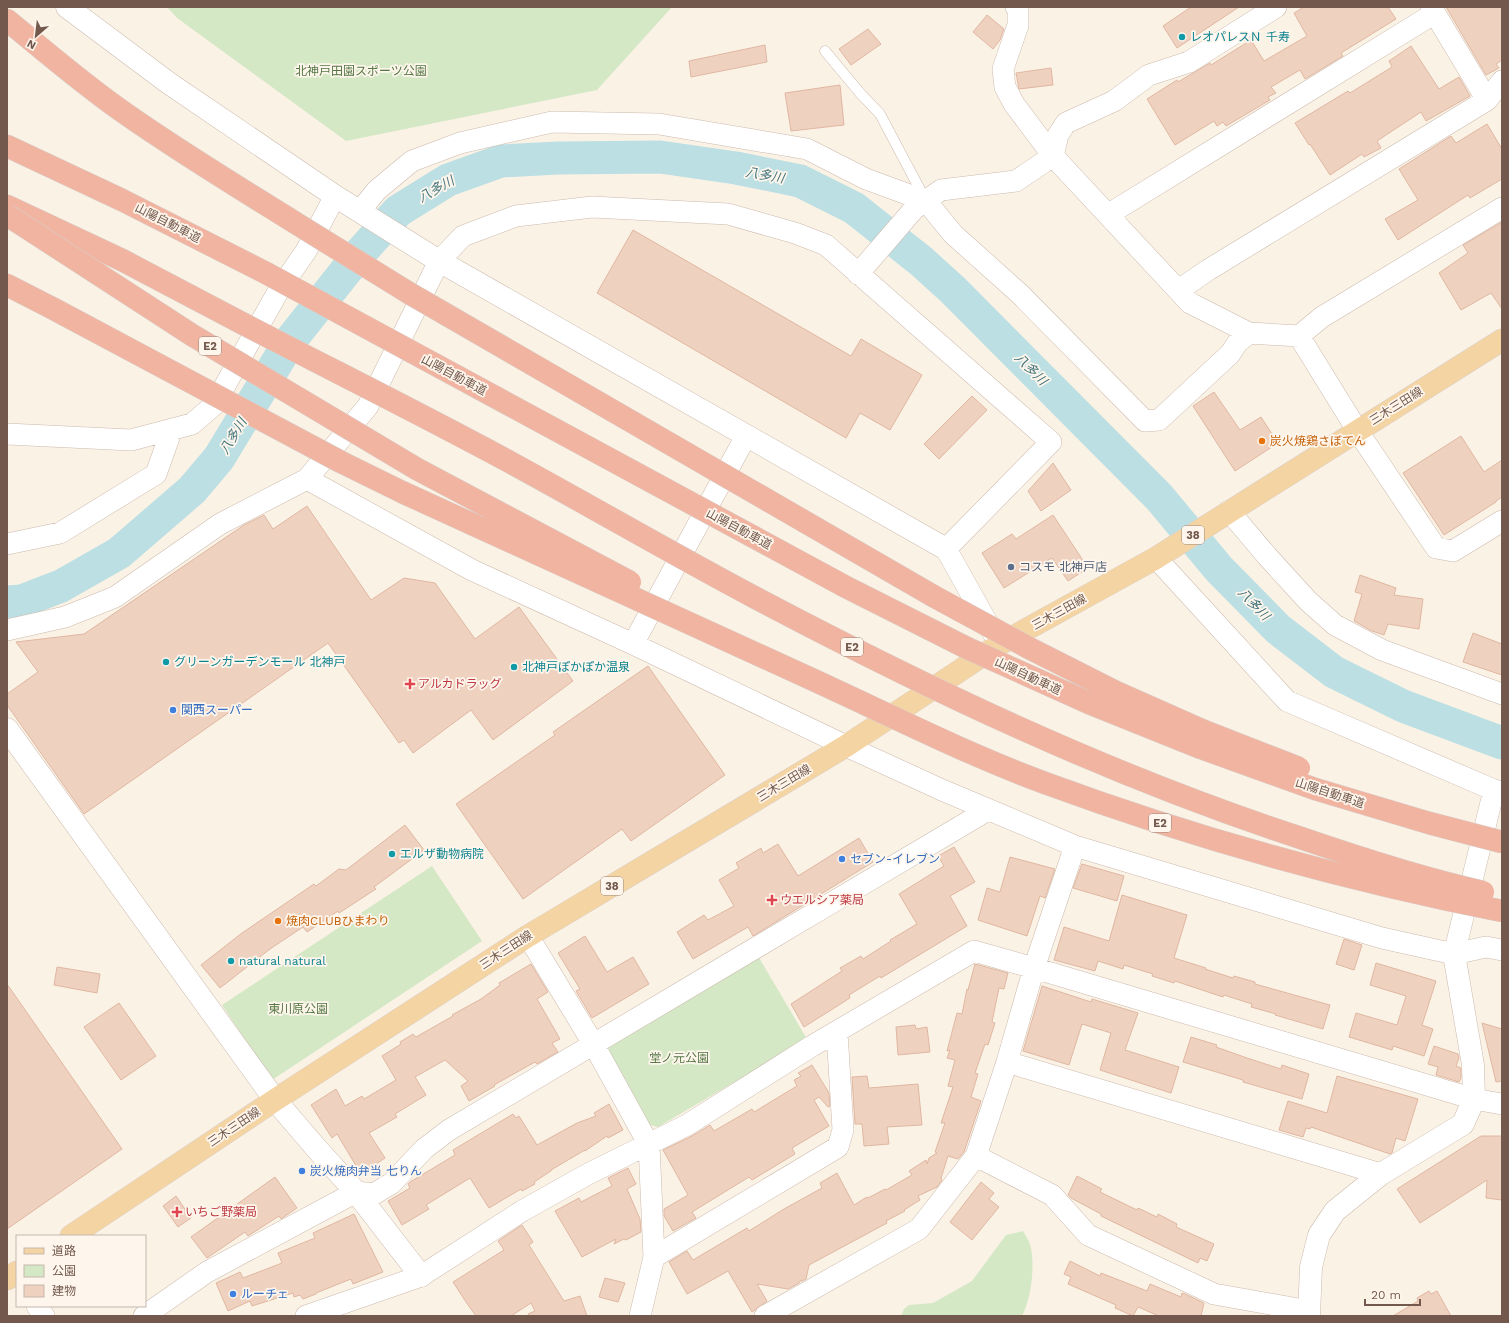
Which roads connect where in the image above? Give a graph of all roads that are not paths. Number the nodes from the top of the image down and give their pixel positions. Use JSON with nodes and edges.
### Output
{"nodes":[{"id":1,"x":67,"y":7,"type":"edge"},
{"id":2,"x":1016,"y":7,"type":"edge"},
{"id":3,"x":1276,"y":7,"type":"edge"},
{"id":4,"x":1433,"y":10,"type":"edge"},
{"id":5,"x":7,"y":20,"type":"edge"},
{"id":6,"x":825,"y":51,"type":"dead end"},
{"id":7,"x":1502,"y":81,"type":"edge"},
{"id":8,"x":1487,"y":100,"type":"junction"},
{"id":9,"x":7,"y":146,"type":"edge"},
{"id":10,"x":1054,"y":156,"type":"junction"},
{"id":11,"x":335,"y":196,"type":"junction"},
{"id":12,"x":920,"y":205,"type":"junction"},
{"id":13,"x":7,"y":206,"type":"edge"},
{"id":14,"x":1502,"y":208,"type":"edge"},
{"id":15,"x":360,"y":211,"type":"junction"},
{"id":16,"x":1109,"y":214,"type":"junction"},
{"id":17,"x":7,"y":215,"type":"edge"},
{"id":18,"x":439,"y":261,"type":"junction"},
{"id":19,"x":863,"y":269,"type":"junction"},
{"id":20,"x":7,"y":285,"type":"edge"},
{"id":21,"x":1179,"y":290,"type":"junction"},
{"id":22,"x":1249,"y":333,"type":"junction"},
{"id":23,"x":1299,"y":336,"type":"junction"},
{"id":24,"x":1502,"y":340,"type":"edge"},
{"id":25,"x":172,"y":429,"type":"junction"},
{"id":26,"x":1357,"y":430,"type":"junction"},
{"id":27,"x":7,"y":434,"type":"edge"},
{"id":28,"x":746,"y":436,"type":"junction"},
{"id":29,"x":307,"y":479,"type":"junction"},
{"id":30,"x":1226,"y":514,"type":"junction"},
{"id":31,"x":1502,"y":521,"type":"edge"},
{"id":32,"x":7,"y":544,"type":"edge"},
{"id":33,"x":946,"y":549,"type":"junction"},
{"id":34,"x":1159,"y":556,"type":"junction"},
{"id":35,"x":7,"y":630,"type":"edge"},
{"id":36,"x":633,"y":644,"type":"junction"},
{"id":37,"x":1000,"y":644,"type":"junction"},
{"id":38,"x":833,"y":689,"type":"junction"},
{"id":39,"x":1502,"y":694,"type":"edge"},
{"id":40,"x":7,"y":729,"type":"edge"},
{"id":41,"x":846,"y":746,"type":"junction"},
{"id":42,"x":1498,"y":791,"type":"edge"},
{"id":43,"x":988,"y":810,"type":"junction"},
{"id":44,"x":1502,"y":831,"type":"edge"},
{"id":45,"x":1502,"y":842,"type":"edge"},
{"id":46,"x":1075,"y":846,"type":"junction"},
{"id":47,"x":1502,"y":896,"type":"edge"},
{"id":48,"x":1502,"y":910,"type":"edge"},
{"id":49,"x":528,"y":936,"type":"junction"},
{"id":50,"x":1502,"y":950,"type":"edge"},
{"id":51,"x":1454,"y":954,"type":"junction"},
{"id":52,"x":1034,"y":968,"type":"junction"},
{"id":53,"x":837,"y":1032,"type":"junction"},
{"id":54,"x":594,"y":1045,"type":"junction"},
{"id":55,"x":1007,"y":1062,"type":"junction"},
{"id":56,"x":1474,"y":1099,"type":"junction"},
{"id":57,"x":275,"y":1100,"type":"junction"},
{"id":58,"x":1502,"y":1104,"type":"edge"},
{"id":59,"x":648,"y":1145,"type":"junction"},
{"id":60,"x":976,"y":1156,"type":"junction"},
{"id":61,"x":1381,"y":1174,"type":"junction"},
{"id":62,"x":356,"y":1192,"type":"junction"},
{"id":63,"x":72,"y":1235,"type":"edge"},
{"id":64,"x":654,"y":1257,"type":"junction"},
{"id":65,"x":421,"y":1276,"type":"junction"},
{"id":66,"x":39,"y":1307,"type":"edge"},
{"id":67,"x":1309,"y":1313,"type":"edge"},
{"id":68,"x":44,"y":1316,"type":"edge"},
{"id":69,"x":144,"y":1316,"type":"edge"},
{"id":70,"x":306,"y":1316,"type":"edge"},
{"id":71,"x":640,"y":1316,"type":"edge"},
{"id":72,"x":766,"y":1316,"type":"edge"}],
"edges":[{"from":1,"to":11,"type":"street"},
{"from":2,"to":10,"type":"street"},
{"from":3,"to":10,"type":"street"},
{"from":4,"to":8,"type":"street"},
{"from":4,"to":16,"type":"street"},
{"from":5,"to":44,"type":"highway","bridge":true},
{"from":6,"to":12,"type":"lane"},
{"from":7,"to":8,"type":"street"},
{"from":8,"to":21,"type":"street"},
{"from":9,"to":45,"type":"highway","name":"山陽自動車道","bridge":true},
{"from":10,"to":12,"type":"street"},
{"from":10,"to":16,"type":"street"},
{"from":11,"to":15,"type":"street"},
{"from":11,"to":25,"type":"street"},
{"from":12,"to":15,"type":"street"},
{"from":12,"to":19,"type":"street"},
{"from":12,"to":22,"type":"street"},
{"from":13,"to":47,"type":"highway","number":"E2","bridge":true},
{"from":14,"to":23,"type":"street"},
{"from":15,"to":18,"type":"street"},
{"from":16,"to":21,"type":"street"},
{"from":17,"to":38,"type":"highway","number":"E2","bridge":true},
{"from":18,"to":19,"type":"street"},
{"from":18,"to":28,"type":"street"},
{"from":18,"to":29,"type":"street"},
{"from":19,"to":33,"type":"street"},
{"from":20,"to":38,"type":"highway","bridge":true},
{"from":21,"to":22,"type":"street"},
{"from":22,"to":23,"type":"street"},
{"from":23,"to":26,"type":"street"},
{"from":24,"to":26,"type":"main road","name":"三木三田線","number":"38"},
{"from":25,"to":27,"type":"street"},
{"from":25,"to":32,"type":"street"},
{"from":26,"to":30,"type":"main road","name":"三木三田線","number":"38"},
{"from":26,"to":31,"type":"street"},
{"from":28,"to":33,"type":"street"},
{"from":28,"to":36,"type":"street"},
{"from":29,"to":35,"type":"street"},
{"from":29,"to":36,"type":"street"},
{"from":30,"to":34,"type":"main road","name":"三木三田線","number":"38"},
{"from":30,"to":39,"type":"street"},
{"from":33,"to":37,"type":"street"},
{"from":34,"to":37,"type":"main road","name":"三木三田線","number":"38"},
{"from":34,"to":42,"type":"street"},
{"from":36,"to":41,"type":"street"},
{"from":37,"to":41,"type":"main road","name":"三木三田線","number":"38"},
{"from":38,"to":48,"type":"highway","number":"E2","bridge":true},
{"from":40,"to":57,"type":"street"},
{"from":41,"to":43,"type":"street"},
{"from":41,"to":49,"type":"main road","name":"三木三田線","number":"38"},
{"from":42,"to":51,"type":"street"},
{"from":43,"to":46,"type":"street"},
{"from":43,"to":54,"type":"street"},
{"from":46,"to":51,"type":"street"},
{"from":46,"to":52,"type":"street"},
{"from":49,"to":54,"type":"street"},
{"from":49,"to":57,"type":"main road","name":"三木三田線","number":"38"},
{"from":50,"to":51,"type":"street"},
{"from":51,"to":56,"type":"street"},
{"from":52,"to":53,"type":"street"},
{"from":52,"to":55,"type":"street"},
{"from":52,"to":56,"type":"street"},
{"from":53,"to":59,"type":"street"},
{"from":53,"to":64,"type":"street"},
{"from":54,"to":59,"type":"street"},
{"from":54,"to":62,"type":"street"},
{"from":55,"to":60,"type":"street"},
{"from":55,"to":61,"type":"street"},
{"from":56,"to":58,"type":"street"},
{"from":56,"to":61,"type":"street"},
{"from":57,"to":62,"type":"street"},
{"from":57,"to":63,"type":"main road","name":"三木三田線","number":"38"},
{"from":59,"to":64,"type":"street"},
{"from":59,"to":65,"type":"street"},
{"from":60,"to":67,"type":"street"},
{"from":60,"to":72,"type":"street"},
{"from":61,"to":67,"type":"street"},
{"from":62,"to":65,"type":"street"},
{"from":62,"to":69,"type":"street"},
{"from":64,"to":71,"type":"street"},
{"from":65,"to":70,"type":"street"},
{"from":66,"to":68,"type":"street"}]}
